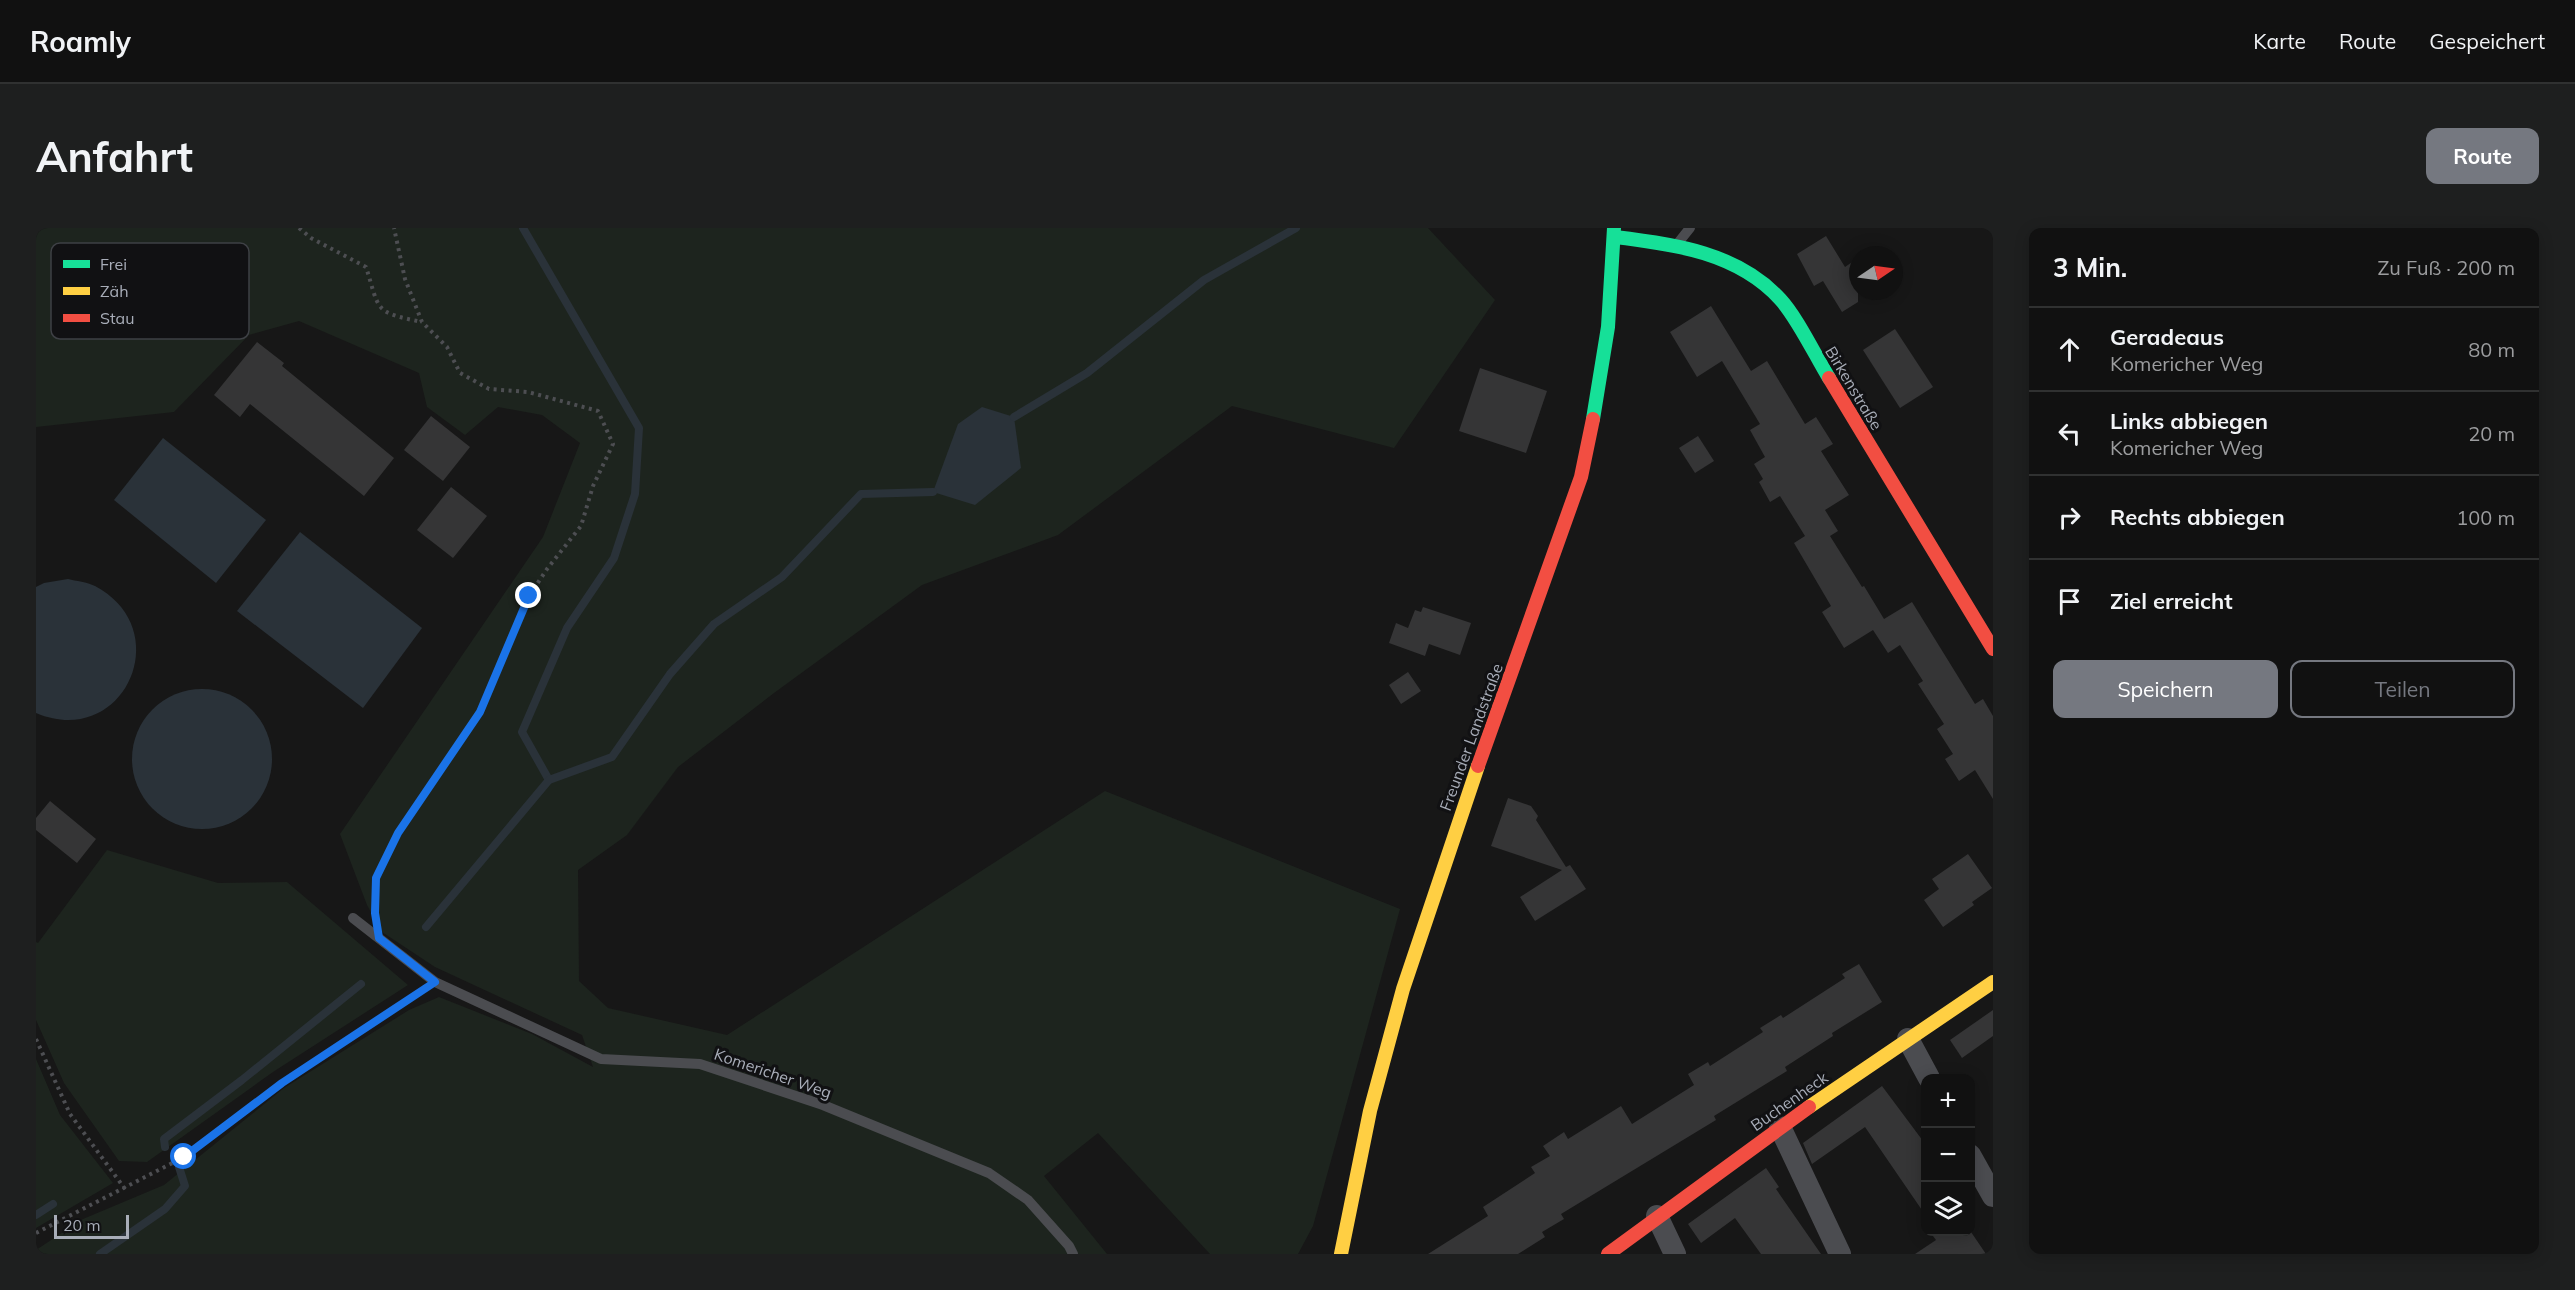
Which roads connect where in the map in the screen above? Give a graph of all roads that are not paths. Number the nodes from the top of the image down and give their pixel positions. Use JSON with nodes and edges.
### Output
{"nodes":[{"id":1,"x":1690,"y":228,"type":"edge"},
{"id":2,"x":1615,"y":232,"type":"edge"},
{"id":3,"x":1676,"y":245,"type":"junction"},
{"id":4,"x":1993,"y":649,"type":"edge"},
{"id":5,"x":352,"y":918,"type":"dead end"},
{"id":6,"x":1993,"y":982,"type":"edge"},
{"id":7,"x":1908,"y":1039,"type":"junction"},
{"id":8,"x":1927,"y":1074,"type":"edge"},
{"id":9,"x":1780,"y":1127,"type":"junction"},
{"id":10,"x":1975,"y":1162,"type":"edge"},
{"id":11,"x":1993,"y":1196,"type":"edge"},
{"id":12,"x":1657,"y":1216,"type":"junction"},
{"id":13,"x":1073,"y":1254,"type":"edge"},
{"id":14,"x":1341,"y":1254,"type":"edge"},
{"id":15,"x":1608,"y":1254,"type":"edge"},
{"id":16,"x":1675,"y":1254,"type":"edge"},
{"id":17,"x":1840,"y":1254,"type":"edge"}],
"edges":[{"from":1,"to":3,"type":"lane"},
{"from":2,"to":3,"type":"street","name":"Birkenstraße"},
{"from":2,"to":14,"type":"street","name":"Freunder Landstraße"},
{"from":3,"to":4,"type":"street","name":"Birkenstraße"},
{"from":5,"to":13,"type":"lane","name":"Komericher Weg"},
{"from":6,"to":7,"type":"street","name":"Buchenheck"},
{"from":7,"to":8,"type":"street"},
{"from":7,"to":9,"type":"street","name":"Buchenheck"},
{"from":9,"to":12,"type":"street","name":"Buchenheck"},
{"from":9,"to":17,"type":"street"},
{"from":10,"to":11,"type":"street"},
{"from":12,"to":15,"type":"street","name":"Buchenheck"},
{"from":12,"to":16,"type":"street"}]}
